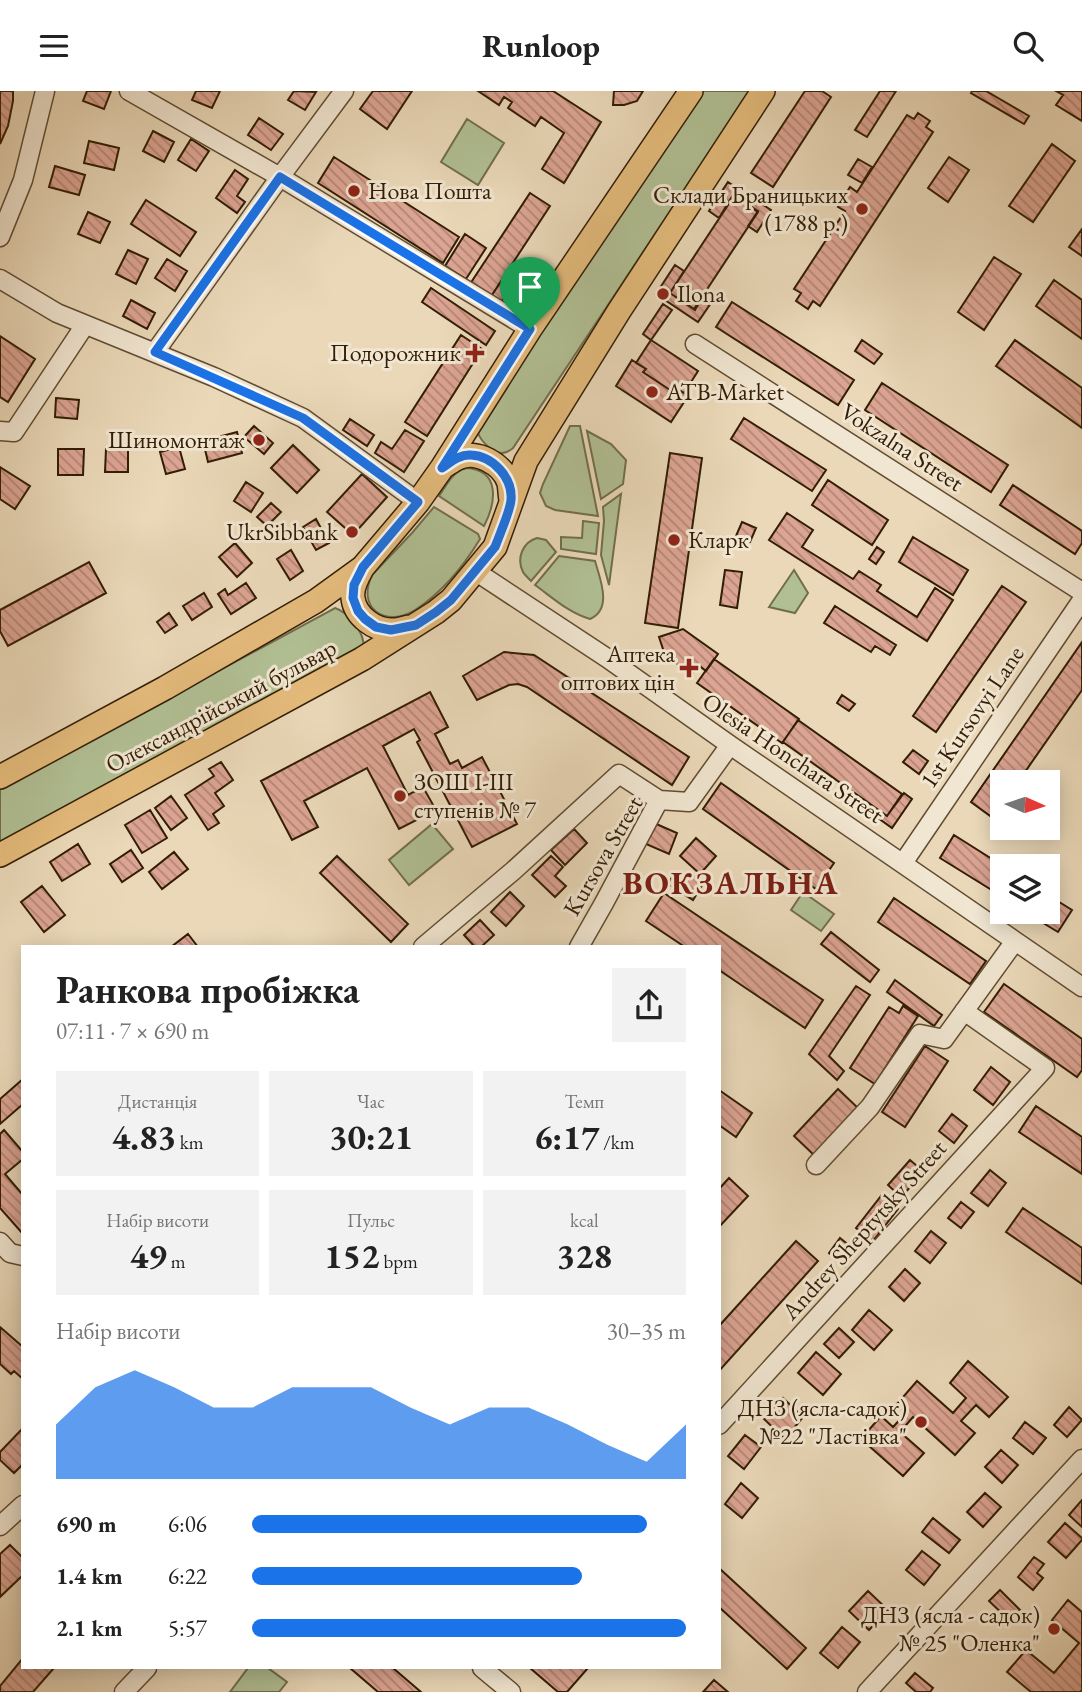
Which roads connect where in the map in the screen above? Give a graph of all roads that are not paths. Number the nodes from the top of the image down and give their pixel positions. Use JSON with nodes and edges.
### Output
{"nodes":[{"id":1,"x":45,"y":91,"type":"edge"},
{"id":2,"x":129,"y":91,"type":"edge"},
{"id":3,"x":344,"y":91,"type":"edge"},
{"id":4,"x":691,"y":91,"type":"edge"},
{"id":5,"x":763,"y":91,"type":"edge"},
{"id":6,"x":280,"y":177,"type":"junction"},
{"id":7,"x":0,"y":237,"type":"edge"},
{"id":8,"x":0,"y":279,"type":"edge"},
{"id":9,"x":85,"y":325,"type":"junction"},
{"id":10,"x":530,"y":329,"type":"junction"},
{"id":11,"x":695,"y":344,"type":"dead end"},
{"id":12,"x":155,"y":352,"type":"junction"},
{"id":13,"x":0,"y":431,"type":"edge"},
{"id":14,"x":442,"y":468,"type":"junction"},
{"id":15,"x":511,"y":500,"type":"junction"},
{"id":16,"x":418,"y":502,"type":"junction"},
{"id":17,"x":363,"y":567,"type":"junction"},
{"id":18,"x":475,"y":571,"type":"junction"},
{"id":19,"x":1082,"y":592,"type":"edge"},
{"id":20,"x":1082,"y":600,"type":"edge"},
{"id":21,"x":416,"y":625,"type":"junction"},
{"id":22,"x":730,"y":745,"type":"junction"},
{"id":23,"x":0,"y":777,"type":"edge"},
{"id":24,"x":659,"y":800,"type":"junction"},
{"id":25,"x":0,"y":855,"type":"edge"},
{"id":26,"x":903,"y":863,"type":"junction"},
{"id":27,"x":1015,"y":941,"type":"junction"},
{"id":28,"x":425,"y":945,"type":"edge"},
{"id":29,"x":580,"y":945,"type":"edge"},
{"id":30,"x":1082,"y":987,"type":"edge"},
{"id":31,"x":964,"y":1011,"type":"junction"},
{"id":32,"x":816,"y":1165,"type":"dead end"},
{"id":33,"x":0,"y":1243,"type":"edge"},
{"id":34,"x":21,"y":1256,"type":"edge"},
{"id":35,"x":721,"y":1423,"type":"edge"},
{"id":36,"x":1082,"y":1459,"type":"edge"},
{"id":37,"x":21,"y":1507,"type":"edge"},
{"id":38,"x":0,"y":1526,"type":"edge"},
{"id":39,"x":146,"y":1669,"type":"edge"},
{"id":40,"x":483,"y":1669,"type":"edge"},
{"id":41,"x":500,"y":1689,"type":"edge"},
{"id":42,"x":124,"y":1692,"type":"edge"},
{"id":43,"x":867,"y":1692,"type":"edge"}],
"edges":[{"from":1,"to":7,"type":"street"},
{"from":2,"to":6,"type":"street"},
{"from":3,"to":6,"type":"street"},
{"from":4,"to":10,"type":"main road","name":"Олександрійський бульвар"},
{"from":5,"to":15,"type":"main road","name":"Олександрійський бульвар"},
{"from":6,"to":10,"type":"street"},
{"from":6,"to":12,"type":"street"},
{"from":8,"to":9,"type":"street"},
{"from":9,"to":12,"type":"street"},
{"from":9,"to":13,"type":"street"},
{"from":10,"to":14,"type":"main road","name":"Олександрійський бульвар"},
{"from":11,"to":19,"type":"street","name":"Vokzalna Street"},
{"from":12,"to":16,"type":"street"},
{"from":14,"to":15,"type":"main road"},
{"from":14,"to":16,"type":"main road","name":"Олександрійський бульвар"},
{"from":15,"to":18,"type":"main road","name":"Олександрійський бульвар"},
{"from":16,"to":17,"type":"main road","name":"Олександрійський бульвар"},
{"from":17,"to":21,"type":"main road"},
{"from":17,"to":23,"type":"main road","name":"Олександрійський бульвар"},
{"from":18,"to":21,"type":"main road","name":"Олександрійський бульвар"},
{"from":18,"to":22,"type":"street","name":"Olesia Honchara Street"},
{"from":20,"to":26,"type":"street","name":"1st Kursovyi Lane"},
{"from":21,"to":25,"type":"main road","name":"Олександрійський бульвар"},
{"from":22,"to":24,"type":"street","name":"Kursova Street"},
{"from":22,"to":26,"type":"street","name":"Olesia Honchara Street"},
{"from":24,"to":28,"type":"street"},
{"from":24,"to":29,"type":"street","name":"Kursova Street"},
{"from":26,"to":27,"type":"street","name":"Olesia Honchara Street"},
{"from":27,"to":30,"type":"street","name":"Olesia Honchara Street"},
{"from":27,"to":31,"type":"street"},
{"from":31,"to":32,"type":"street"},
{"from":31,"to":35,"type":"street","name":"Andrey Sheptytsky Street"},
{"from":33,"to":34,"type":"street"},
{"from":36,"to":43,"type":"street"},
{"from":37,"to":38,"type":"street"},
{"from":39,"to":42,"type":"street"},
{"from":40,"to":41,"type":"street"}]}
